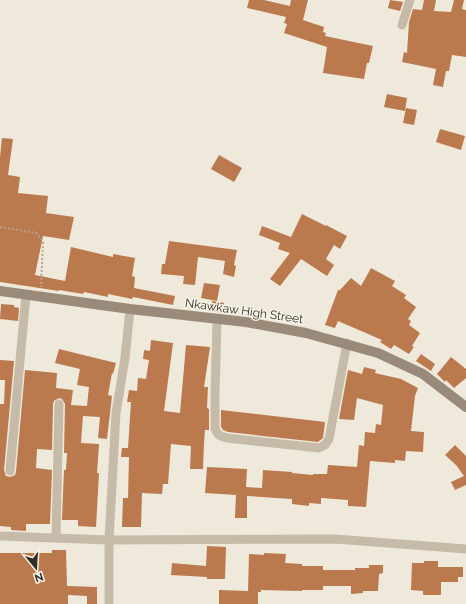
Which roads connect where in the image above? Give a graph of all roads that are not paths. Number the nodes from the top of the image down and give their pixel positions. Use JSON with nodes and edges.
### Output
{"nodes":[{"id":1,"x":410,"y":0,"type":"edge"},
{"id":2,"x":402,"y":25,"type":"dead end"},
{"id":3,"x":0,"y":291,"type":"edge"},
{"id":4,"x":26,"y":295,"type":"junction"},
{"id":5,"x":130,"y":309,"type":"junction"},
{"id":6,"x":217,"y":320,"type":"junction"},
{"id":7,"x":347,"y":343,"type":"junction"},
{"id":8,"x":59,"y":404,"type":"dead end"},
{"id":9,"x":466,"y":407,"type":"edge"},
{"id":10,"x":10,"y":471,"type":"dead end"},
{"id":11,"x":0,"y":536,"type":"edge"},
{"id":12,"x":56,"y":538,"type":"junction"},
{"id":13,"x":110,"y":540,"type":"junction"},
{"id":14,"x":466,"y":549,"type":"edge"},
{"id":15,"x":109,"y":604,"type":"edge"}],
"edges":[{"from":1,"to":2,"type":"street"},
{"from":3,"to":4,"type":"main road","name":"Nkawkaw High Street"},
{"from":4,"to":5,"type":"main road","name":"Nkawkaw High Street"},
{"from":4,"to":10,"type":"street"},
{"from":5,"to":6,"type":"main road","name":"Nkawkaw High Street"},
{"from":5,"to":13,"type":"street"},
{"from":6,"to":7,"type":"main road","name":"Nkawkaw High Street"},
{"from":6,"to":7,"type":"street"},
{"from":7,"to":9,"type":"main road","name":"Nkawkaw High Street"},
{"from":8,"to":12,"type":"street"},
{"from":11,"to":12,"type":"street"},
{"from":12,"to":13,"type":"street"},
{"from":13,"to":14,"type":"street"},
{"from":13,"to":15,"type":"street"}]}
